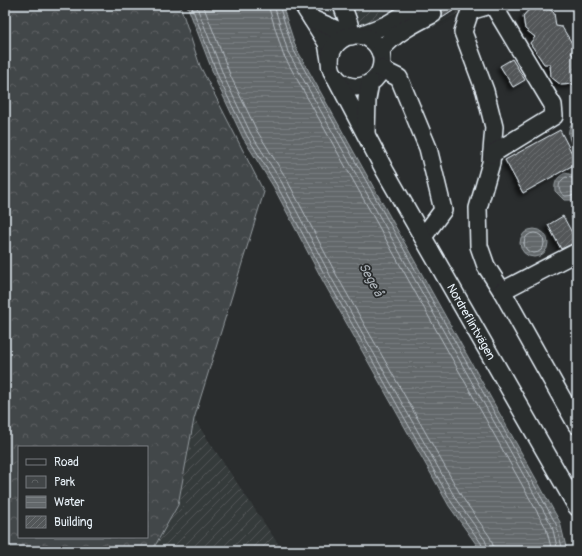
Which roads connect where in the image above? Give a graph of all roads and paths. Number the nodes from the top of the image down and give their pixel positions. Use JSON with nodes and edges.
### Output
{"nodes":[{"id":1,"x":342,"y":5,"type":"edge"},
{"id":2,"x":491,"y":5,"type":"edge"},
{"id":3,"x":427,"y":9,"type":"edge"},
{"id":4,"x":308,"y":12,"type":"edge"},
{"id":5,"x":356,"y":36,"type":"junction"},
{"id":6,"x":380,"y":51,"type":"junction"},
{"id":7,"x":330,"y":60,"type":"junction"},
{"id":8,"x":384,"y":70,"type":"junction"},
{"id":9,"x":335,"y":76,"type":"junction"},
{"id":10,"x":370,"y":83,"type":"junction"},
{"id":11,"x":366,"y":135,"type":"junction"},
{"id":12,"x":492,"y":154,"type":"junction"},
{"id":13,"x":423,"y":237,"type":"junction"},
{"id":14,"x":577,"y":252,"type":"edge"},
{"id":15,"x":502,"y":291,"type":"junction"},
{"id":16,"x":577,"y":424,"type":"edge"},
{"id":17,"x":577,"y":507,"type":"edge"}],
"edges":[{"from":1,"to":5,"type":"street"},
{"from":2,"to":12,"type":"street"},
{"from":2,"to":12,"type":"street"},
{"from":3,"to":5,"type":"street"},
{"from":3,"to":6,"type":"street"},
{"from":4,"to":5,"type":"street"},
{"from":4,"to":7,"type":"street"},
{"from":5,"to":6,"type":"street"},
{"from":5,"to":7,"type":"street"},
{"from":6,"to":8,"type":"street"},
{"from":7,"to":9,"type":"street"},
{"from":8,"to":10,"type":"street"},
{"from":8,"to":13,"type":"street"},
{"from":9,"to":10,"type":"street"},
{"from":9,"to":11,"type":"street","name":"Nordreflintvägen"},
{"from":10,"to":11,"type":"street"},
{"from":11,"to":13,"type":"street","name":"Nordreflintvägen"},
{"from":12,"to":15,"type":"street"},
{"from":13,"to":17,"type":"street","name":"Nordreflintvägen"},
{"from":14,"to":15,"type":"street"},
{"from":15,"to":16,"type":"street"}]}
